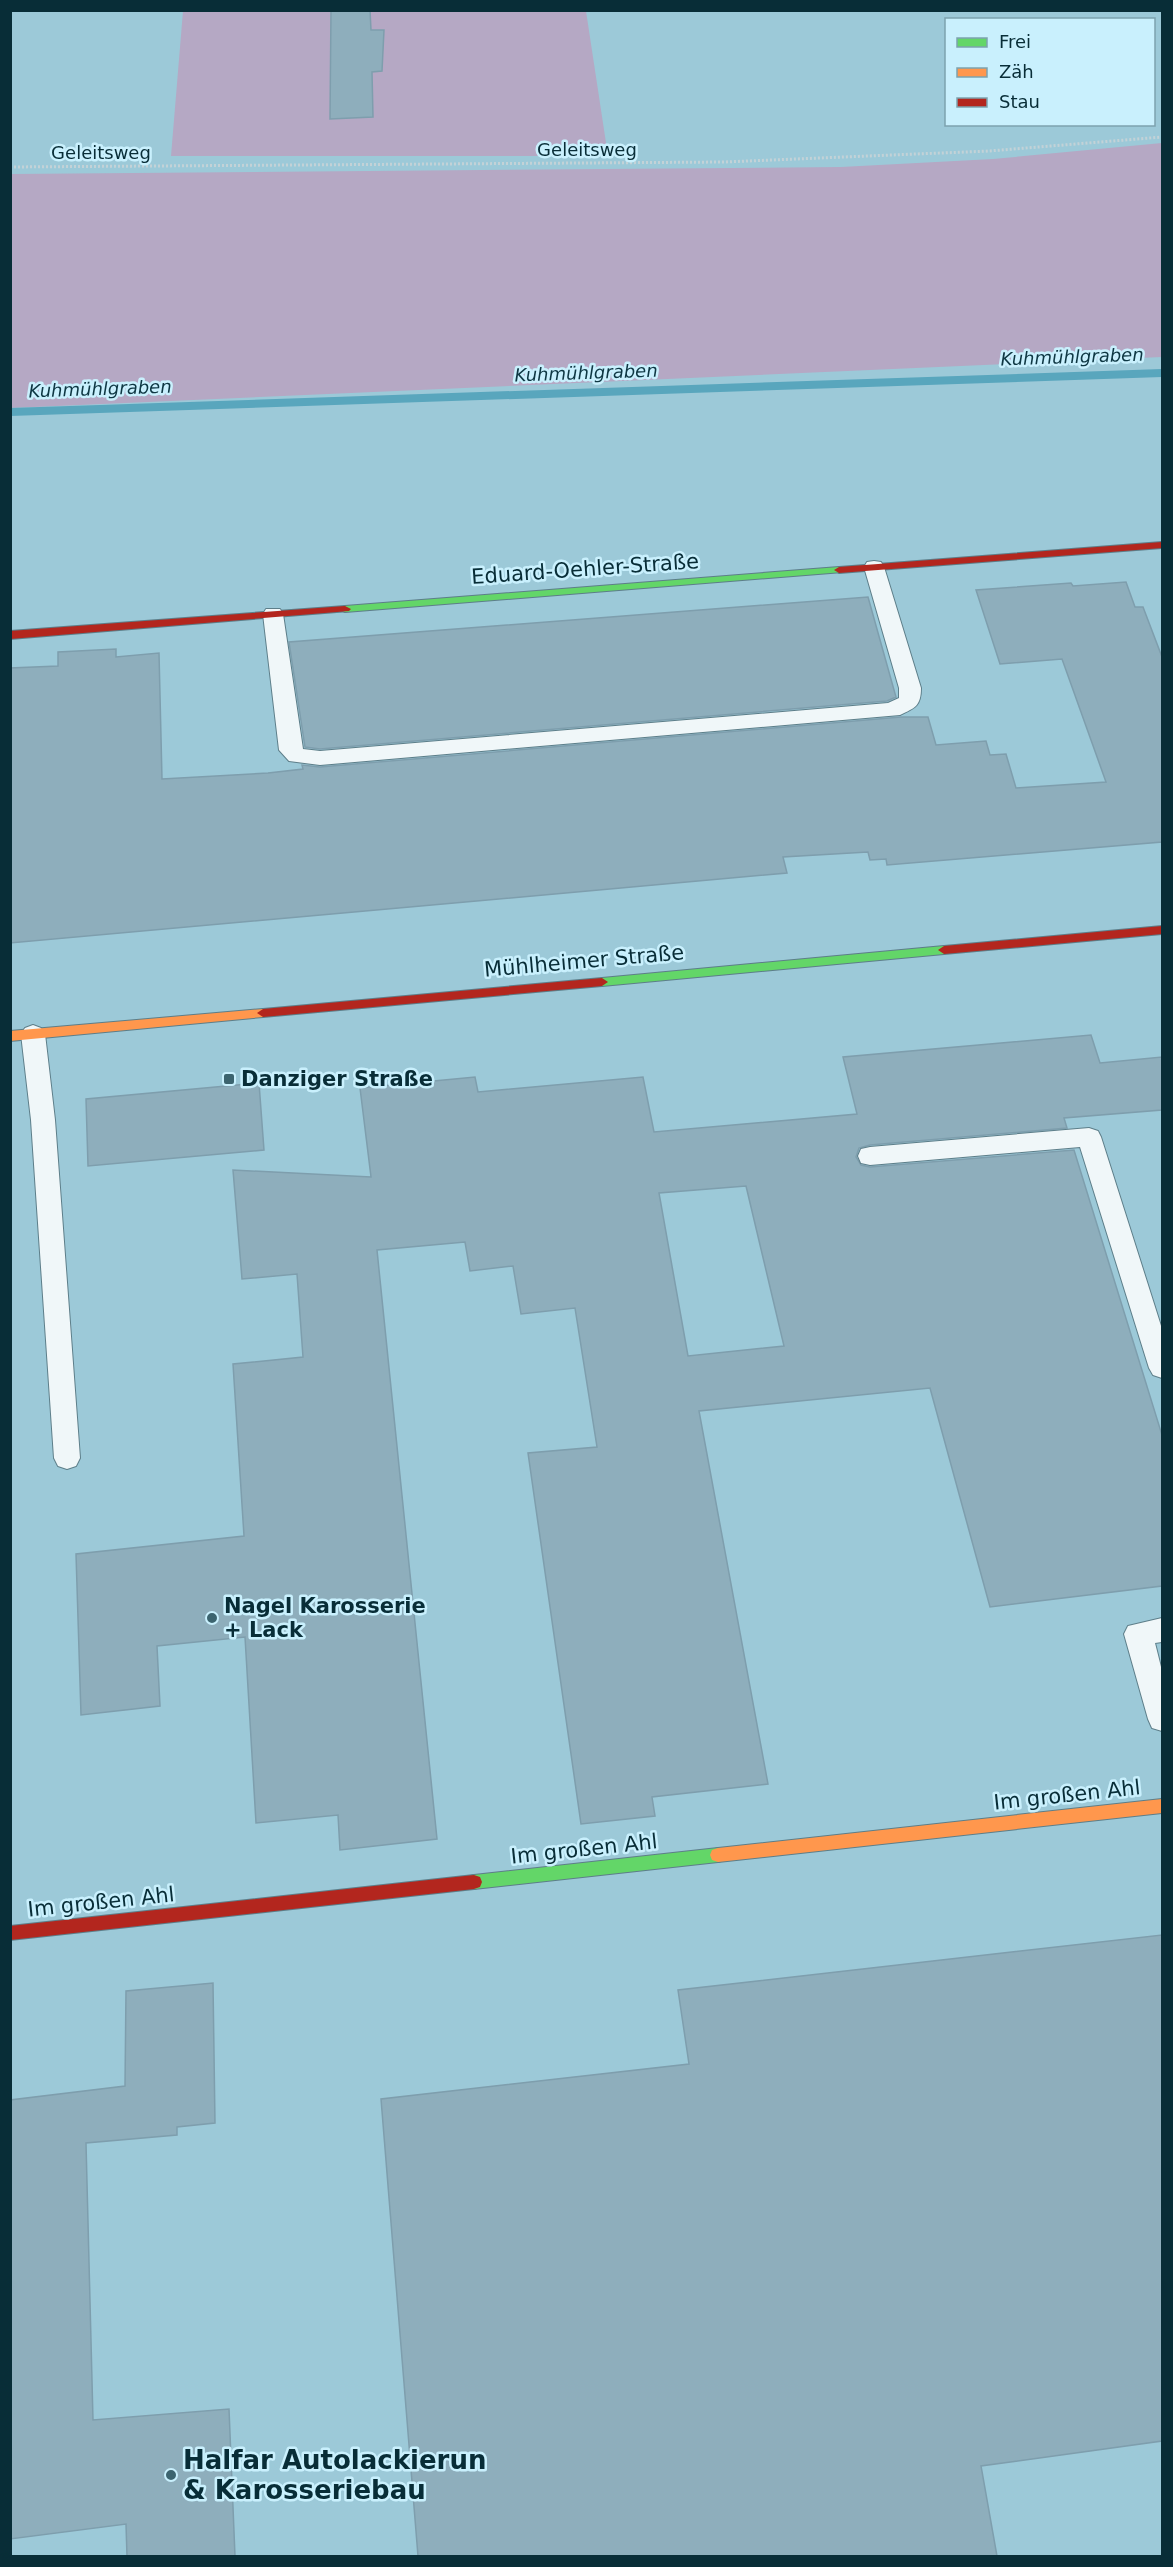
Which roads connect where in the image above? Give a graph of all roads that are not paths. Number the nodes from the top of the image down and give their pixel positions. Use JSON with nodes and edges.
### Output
{"nodes":[{"id":1,"x":1162,"y":545,"type":"edge"},
{"id":2,"x":874,"y":567,"type":"junction"},
{"id":3,"x":273,"y":614,"type":"junction"},
{"id":4,"x":10,"y":635,"type":"edge"},
{"id":5,"x":1162,"y":930,"type":"edge"},
{"id":6,"x":22,"y":1035,"type":"edge"},
{"id":7,"x":870,"y":1156,"type":"dead end"},
{"id":8,"x":1162,"y":1368,"type":"edge"},
{"id":9,"x":67,"y":1458,"type":"dead end"},
{"id":10,"x":1162,"y":1630,"type":"edge"},
{"id":11,"x":1162,"y":1719,"type":"edge"},
{"id":12,"x":1162,"y":1806,"type":"edge"},
{"id":13,"x":10,"y":1934,"type":"edge"}],
"edges":[{"from":1,"to":2,"type":"street","name":"Eduard-Oehler-Straße"},
{"from":2,"to":3,"type":"street","name":"Eduard-Oehler-Straße"},
{"from":2,"to":3,"type":"lane"},
{"from":3,"to":4,"type":"street","name":"Eduard-Oehler-Straße"},
{"from":5,"to":6,"type":"street","name":"Mühlheimer Straße"},
{"from":6,"to":9,"type":"lane"},
{"from":7,"to":8,"type":"lane"},
{"from":10,"to":11,"type":"lane"},
{"from":12,"to":13,"type":"street","name":"Im großen Ahl"}]}
